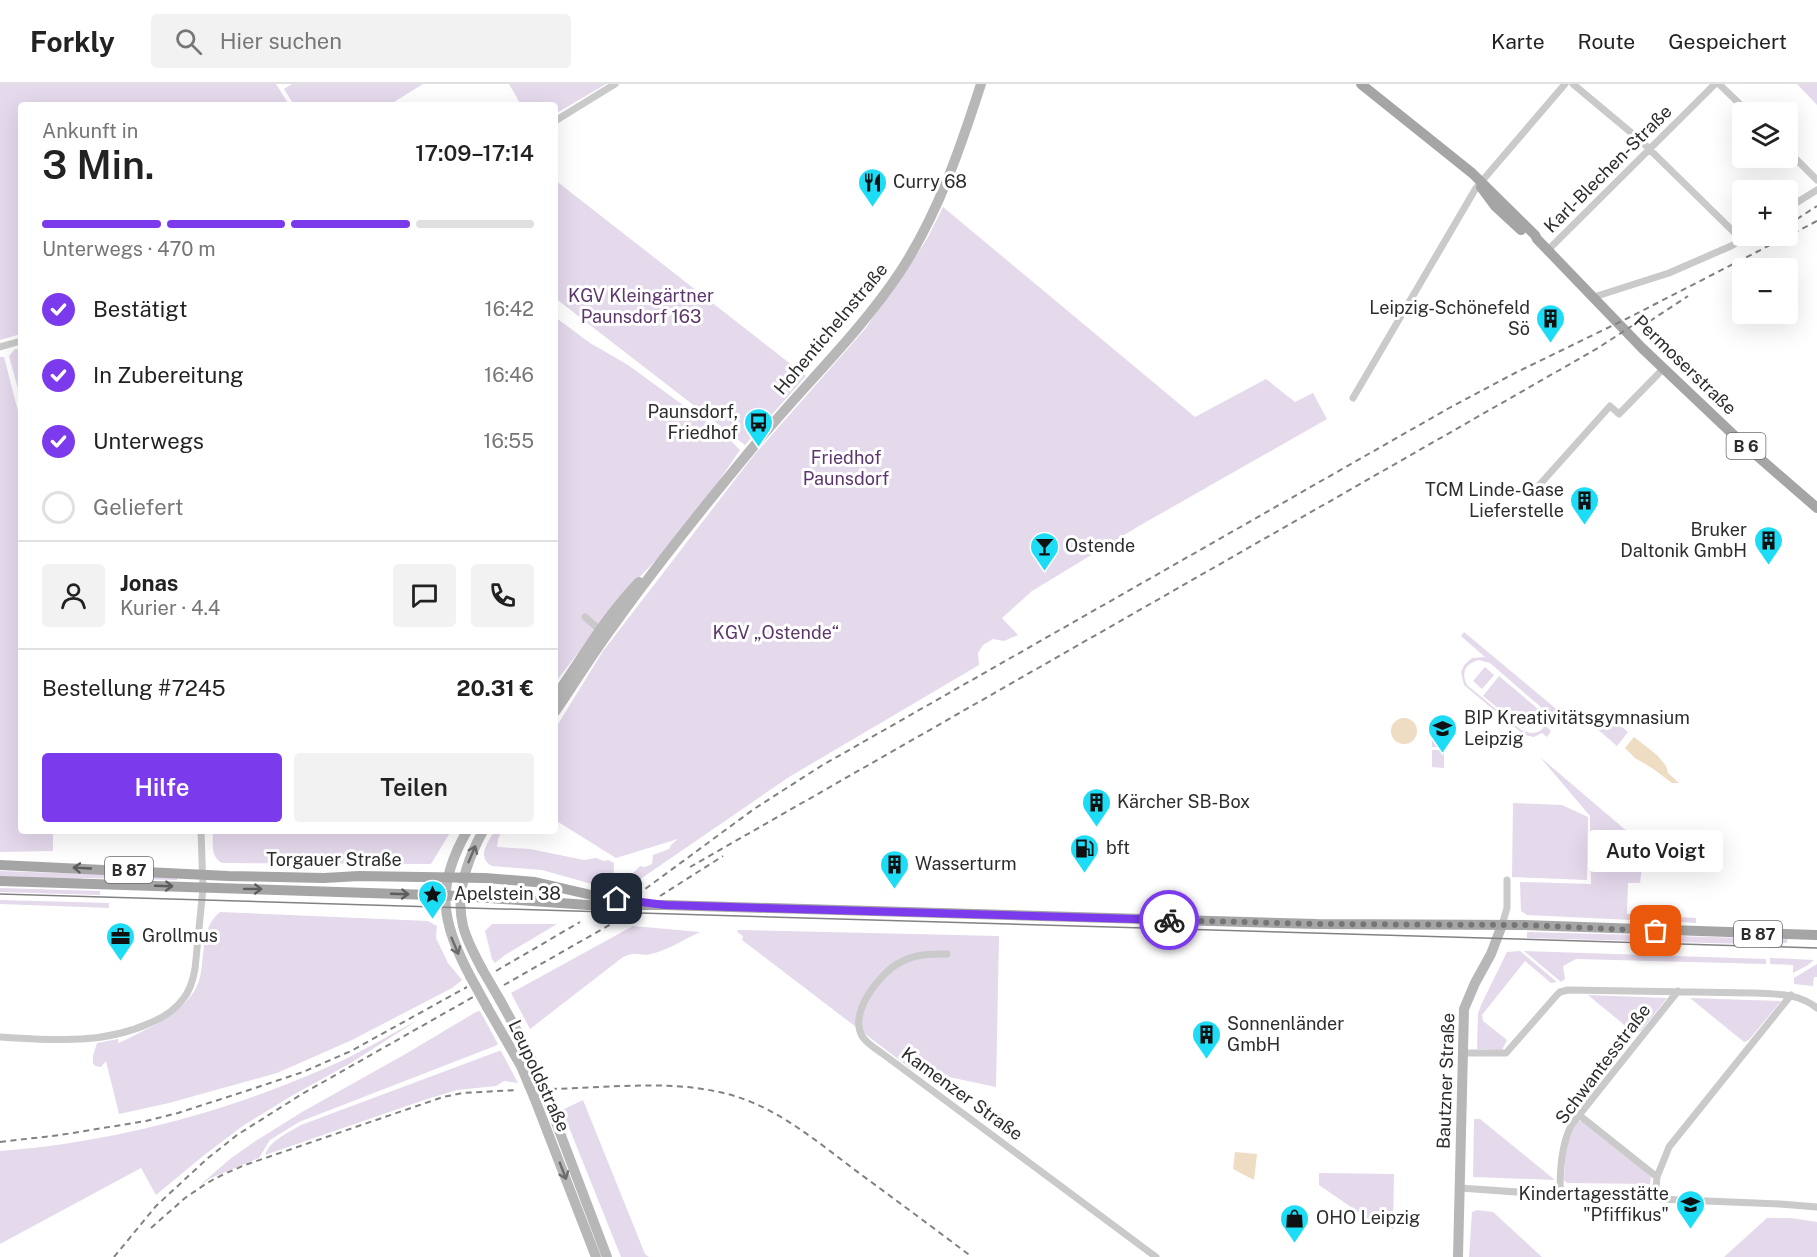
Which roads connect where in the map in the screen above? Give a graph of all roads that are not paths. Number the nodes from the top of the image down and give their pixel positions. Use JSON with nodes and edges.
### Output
{"nodes":[{"id":1,"x":615,"y":84,"type":"edge"},
{"id":2,"x":981,"y":84,"type":"edge"},
{"id":3,"x":1361,"y":84,"type":"edge"},
{"id":4,"x":1565,"y":84,"type":"edge"},
{"id":5,"x":1573,"y":84,"type":"edge"},
{"id":6,"x":1714,"y":84,"type":"edge"},
{"id":7,"x":1719,"y":84,"type":"edge"},
{"id":8,"x":1738,"y":102,"type":"edge"},
{"id":9,"x":558,"y":119,"type":"edge"},
{"id":10,"x":1649,"y":149,"type":"junction"},
{"id":11,"x":1798,"y":161,"type":"edge"},
{"id":12,"x":1817,"y":180,"type":"edge"},
{"id":13,"x":1480,"y":182,"type":"junction"},
{"id":14,"x":1817,"y":190,"type":"edge"},
{"id":15,"x":1798,"y":202,"type":"edge"},
{"id":16,"x":1732,"y":226,"type":"edge"},
{"id":17,"x":1732,"y":244,"type":"edge"},
{"id":18,"x":1548,"y":250,"type":"junction"},
{"id":19,"x":1594,"y":297,"type":"junction"},
{"id":20,"x":18,"y":342,"type":"edge"},
{"id":21,"x":0,"y":347,"type":"edge"},
{"id":22,"x":1664,"y":368,"type":"junction"},
{"id":23,"x":1353,"y":398,"type":"dead end"},
{"id":24,"x":1534,"y":491,"type":"dead end"},
{"id":25,"x":1817,"y":508,"type":"edge"},
{"id":26,"x":657,"y":566,"type":"junction"},
{"id":27,"x":585,"y":616,"type":"dead end"},
{"id":28,"x":600,"y":630,"type":"junction"},
{"id":29,"x":558,"y":693,"type":"edge"},
{"id":30,"x":558,"y":707,"type":"edge"},
{"id":31,"x":201,"y":834,"type":"edge"},
{"id":32,"x":465,"y":834,"type":"edge"},
{"id":33,"x":482,"y":834,"type":"edge"},
{"id":34,"x":0,"y":865,"type":"edge"},
{"id":35,"x":203,"y":874,"type":"junction"},
{"id":36,"x":448,"y":878,"type":"junction"},
{"id":37,"x":463,"y":878,"type":"junction"},
{"id":38,"x":1507,"y":880,"type":"dead end"},
{"id":39,"x":0,"y":881,"type":"edge"},
{"id":40,"x":203,"y":888,"type":"junction"},
{"id":41,"x":446,"y":895,"type":"junction"},
{"id":42,"x":460,"y":896,"type":"junction"},
{"id":43,"x":668,"y":905,"type":"junction"},
{"id":44,"x":1502,"y":925,"type":"junction"},
{"id":45,"x":1817,"y":935,"type":"edge"},
{"id":46,"x":947,"y":954,"type":"dead end"},
{"id":47,"x":1678,"y":991,"type":"junction"},
{"id":48,"x":1791,"y":995,"type":"junction"},
{"id":49,"x":1817,"y":1008,"type":"edge"},
{"id":50,"x":0,"y":1037,"type":"edge"},
{"id":51,"x":1463,"y":1053,"type":"junction"},
{"id":52,"x":1579,"y":1115,"type":"junction"},
{"id":53,"x":1657,"y":1177,"type":"junction"},
{"id":54,"x":1460,"y":1188,"type":"junction"},
{"id":55,"x":1560,"y":1195,"type":"junction"},
{"id":56,"x":1655,"y":1198,"type":"junction"},
{"id":57,"x":1817,"y":1207,"type":"edge"},
{"id":58,"x":596,"y":1257,"type":"edge"},
{"id":59,"x":607,"y":1257,"type":"edge"},
{"id":60,"x":1156,"y":1257,"type":"edge"},
{"id":61,"x":1458,"y":1257,"type":"edge"}],
"edges":[{"from":1,"to":9,"type":"street"},
{"from":2,"to":26,"type":"main road","name":"Hohentichelnstraße"},
{"from":3,"to":13,"type":"main road","name":"Permoserstraße","number":"B 6"},
{"from":4,"to":13,"type":"street"},
{"from":5,"to":10,"type":"street"},
{"from":6,"to":10,"type":"street","name":"Karl-Blechen-Straße"},
{"from":7,"to":8,"type":"street"},
{"from":10,"to":16,"type":"street"},
{"from":10,"to":18,"type":"street","name":"Karl-Blechen-Straße"},
{"from":11,"to":12,"type":"street"},
{"from":13,"to":18,"type":"main road","name":"Permoserstraße","number":"B 6"},
{"from":13,"to":23,"type":"street"},
{"from":14,"to":15,"type":"street"},
{"from":17,"to":19,"type":"street"},
{"from":18,"to":19,"type":"main road","name":"Permoserstraße","number":"B 6"},
{"from":19,"to":22,"type":"main road","name":"Permoserstraße","number":"B 6"},
{"from":20,"to":21,"type":"street"},
{"from":22,"to":24,"type":"street"},
{"from":22,"to":25,"type":"main road","name":"Permoserstraße","number":"B 6"},
{"from":26,"to":28,"type":"main road","name":"Hohentichelnstraße"},
{"from":26,"to":30,"type":"main road","name":"Hohentichelnstraße"},
{"from":27,"to":28,"type":"street"},
{"from":28,"to":29,"type":"main road","name":"Hohentichelnstraße"},
{"from":31,"to":35,"type":"street"},
{"from":32,"to":36,"type":"main road"},
{"from":37,"to":33,"type":"main road","one_way":true},
{"from":35,"to":34,"type":"main road","name":"Torgauer Straße","number":"B 87","one_way":true},
{"from":35,"to":36,"type":"main road","name":"Torgauer Straße","number":"B 87"},
{"from":35,"to":40,"type":"street"},
{"from":36,"to":37,"type":"main road","name":"Torgauer Straße","number":"B 87"},
{"from":36,"to":41,"type":"main road","name":"Leupoldstraße"},
{"from":37,"to":42,"type":"main road"},
{"from":37,"to":43,"type":"main road","name":"Torgauer Straße","number":"B 87","bridge":true},
{"from":38,"to":44,"type":"street","name":"Bautzner Straße"},
{"from":39,"to":40,"type":"main road","name":"Torgauer Straße","number":"B 87","one_way":true},
{"from":40,"to":41,"type":"main road","name":"Torgauer Straße","number":"B 87","one_way":true},
{"from":40,"to":50,"type":"street"},
{"from":41,"to":42,"type":"main road","name":"Torgauer Straße","number":"B 87"},
{"from":41,"to":58,"type":"main road","name":"Leupoldstraße","one_way":true,"bridge":true},
{"from":42,"to":43,"type":"main road","name":"Torgauer Straße","number":"B 87","bridge":true},
{"from":42,"to":59,"type":"main road","name":"Leupoldstraße","bridge":true},
{"from":43,"to":44,"type":"main road","name":"Torgauer Straße","number":"B 87"},
{"from":44,"to":45,"type":"main road","name":"Torgauer Straße","number":"B 87"},
{"from":44,"to":51,"type":"main road","name":"Bautzner Straße"},
{"from":46,"to":60,"type":"street","name":"Kamenzer Straße"},
{"from":47,"to":48,"type":"street","name":"Schwantesstraße"},
{"from":47,"to":51,"type":"street","name":"Schwantesstraße"},
{"from":47,"to":52,"type":"street","name":"Schwantesstraße"},
{"from":48,"to":49,"type":"street","name":"Schwantesstraße"},
{"from":48,"to":53,"type":"street"},
{"from":51,"to":54,"type":"main road","name":"Bautzner Straße"},
{"from":52,"to":53,"type":"street"},
{"from":52,"to":55,"type":"street","name":"Schwantesstraße"},
{"from":53,"to":56,"type":"street"},
{"from":54,"to":55,"type":"street"},
{"from":54,"to":61,"type":"main road","name":"Bautzner Straße"},
{"from":55,"to":56,"type":"street"},
{"from":56,"to":57,"type":"street"}]}
